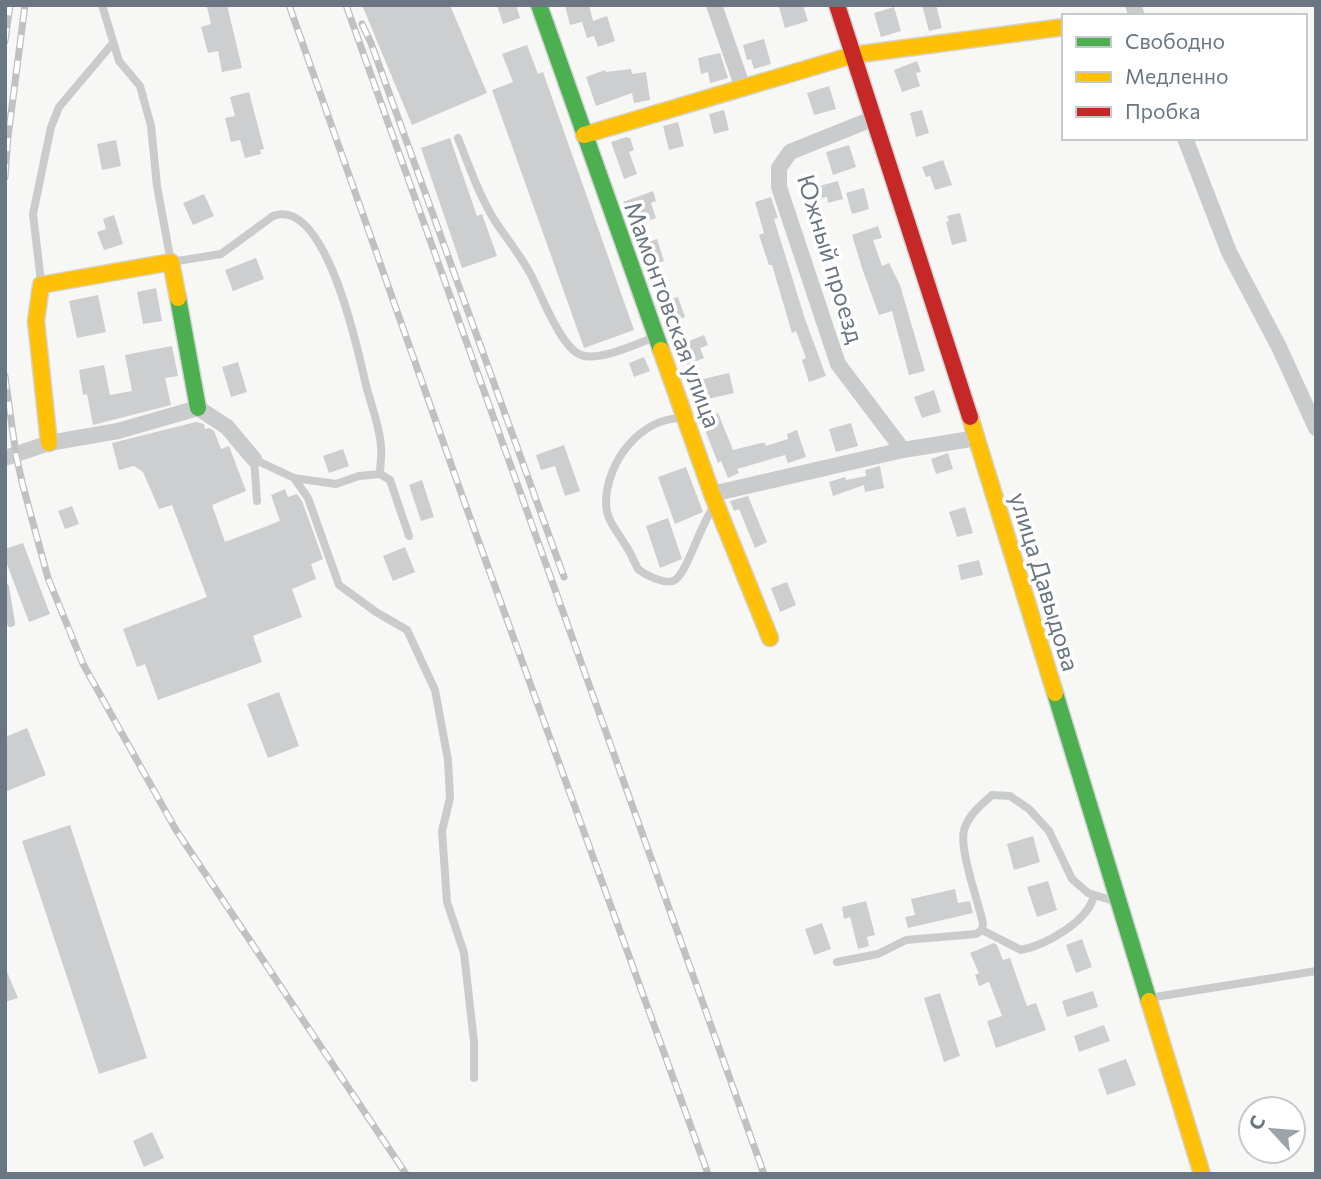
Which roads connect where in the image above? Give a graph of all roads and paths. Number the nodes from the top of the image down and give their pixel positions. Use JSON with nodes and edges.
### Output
{"nodes":[{"id":1,"x":102,"y":5,"type":"edge"},
{"id":2,"x":539,"y":5,"type":"edge"},
{"id":3,"x":714,"y":5,"type":"edge"},
{"id":4,"x":837,"y":5,"type":"edge"},
{"id":5,"x":1062,"y":27,"type":"edge"},
{"id":6,"x":113,"y":43,"type":"junction"},
{"id":7,"x":853,"y":55,"type":"junction"},
{"id":8,"x":743,"y":88,"type":"junction"},
{"id":9,"x":872,"y":119,"type":"junction"},
{"id":10,"x":584,"y":135,"type":"junction"},
{"id":11,"x":458,"y":138,"type":"dead end"},
{"id":12,"x":1186,"y":140,"type":"edge"},
{"id":13,"x":171,"y":262,"type":"junction"},
{"id":14,"x":41,"y":285,"type":"junction"},
{"id":15,"x":656,"y":337,"type":"junction"},
{"id":16,"x":198,"y":408,"type":"junction"},
{"id":17,"x":684,"y":418,"type":"junction"},
{"id":18,"x":1316,"y":428,"type":"edge"},
{"id":19,"x":977,"y":438,"type":"junction"},
{"id":20,"x":49,"y":443,"type":"junction"},
{"id":21,"x":903,"y":450,"type":"junction"},
{"id":22,"x":5,"y":458,"type":"edge"},
{"id":23,"x":254,"y":459,"type":"junction"},
{"id":24,"x":380,"y":474,"type":"junction"},
{"id":25,"x":294,"y":478,"type":"junction"},
{"id":26,"x":714,"y":500,"type":"junction"},
{"id":27,"x":257,"y":501,"type":"dead end"},
{"id":28,"x":409,"y":536,"type":"dead end"},
{"id":29,"x":5,"y":587,"type":"edge"},
{"id":30,"x":7,"y":601,"type":"edge"},
{"id":31,"x":10,"y":623,"type":"dead end"},
{"id":32,"x":770,"y":638,"type":"dead end"},
{"id":33,"x":1094,"y":895,"type":"junction"},
{"id":34,"x":1117,"y":902,"type":"junction"},
{"id":35,"x":982,"y":930,"type":"junction"},
{"id":36,"x":838,"y":962,"type":"dead end"},
{"id":37,"x":1316,"y":971,"type":"edge"},
{"id":38,"x":1147,"y":998,"type":"junction"},
{"id":39,"x":474,"y":1078,"type":"dead end"},
{"id":40,"x":1202,"y":1174,"type":"edge"}],
"edges":[{"from":1,"to":6,"type":"lane"},
{"from":2,"to":10,"type":"street","name":"Мамонтовская улица"},
{"from":3,"to":8,"type":"street"},
{"from":4,"to":7,"type":"street","name":"улица Давыдова"},
{"from":5,"to":7,"type":"street"},
{"from":6,"to":13,"type":"lane"},
{"from":6,"to":14,"type":"lane"},
{"from":7,"to":8,"type":"street"},
{"from":7,"to":9,"type":"street","name":"улица Давыдова"},
{"from":8,"to":10,"type":"street"},
{"from":9,"to":19,"type":"street","name":"улица Давыдова"},
{"from":9,"to":21,"type":"street","name":"Южный проезд"},
{"from":10,"to":15,"type":"street","name":"Мамонтовская улица"},
{"from":11,"to":15,"type":"lane"},
{"from":12,"to":18,"type":"street"},
{"from":13,"to":14,"type":"street"},
{"from":13,"to":16,"type":"street"},
{"from":13,"to":24,"type":"lane"},
{"from":14,"to":20,"type":"street"},
{"from":15,"to":17,"type":"street","name":"Мамонтовская улица"},
{"from":16,"to":20,"type":"street"},
{"from":16,"to":23,"type":"street"},
{"from":17,"to":26,"type":"street","name":"Мамонтовская улица"},
{"from":17,"to":26,"type":"lane"},
{"from":19,"to":21,"type":"street"},
{"from":19,"to":34,"type":"street","name":"улица Давыдова"},
{"from":20,"to":22,"type":"street"},
{"from":21,"to":26,"type":"street"},
{"from":23,"to":25,"type":"lane"},
{"from":23,"to":27,"type":"lane"},
{"from":24,"to":25,"type":"lane"},
{"from":24,"to":28,"type":"lane"},
{"from":25,"to":39,"type":"lane"},
{"from":26,"to":32,"type":"street","name":"Мамонтовская улица"},
{"from":29,"to":30,"type":"lane"},
{"from":30,"to":31,"type":"lane"},
{"from":33,"to":34,"type":"lane"},
{"from":33,"to":35,"type":"lane"},
{"from":33,"to":35,"type":"lane"},
{"from":34,"to":38,"type":"street","name":"улица Давыдова"},
{"from":35,"to":36,"type":"lane"},
{"from":37,"to":38,"type":"lane"},
{"from":38,"to":40,"type":"street","name":"улица Давыдова"}]}
